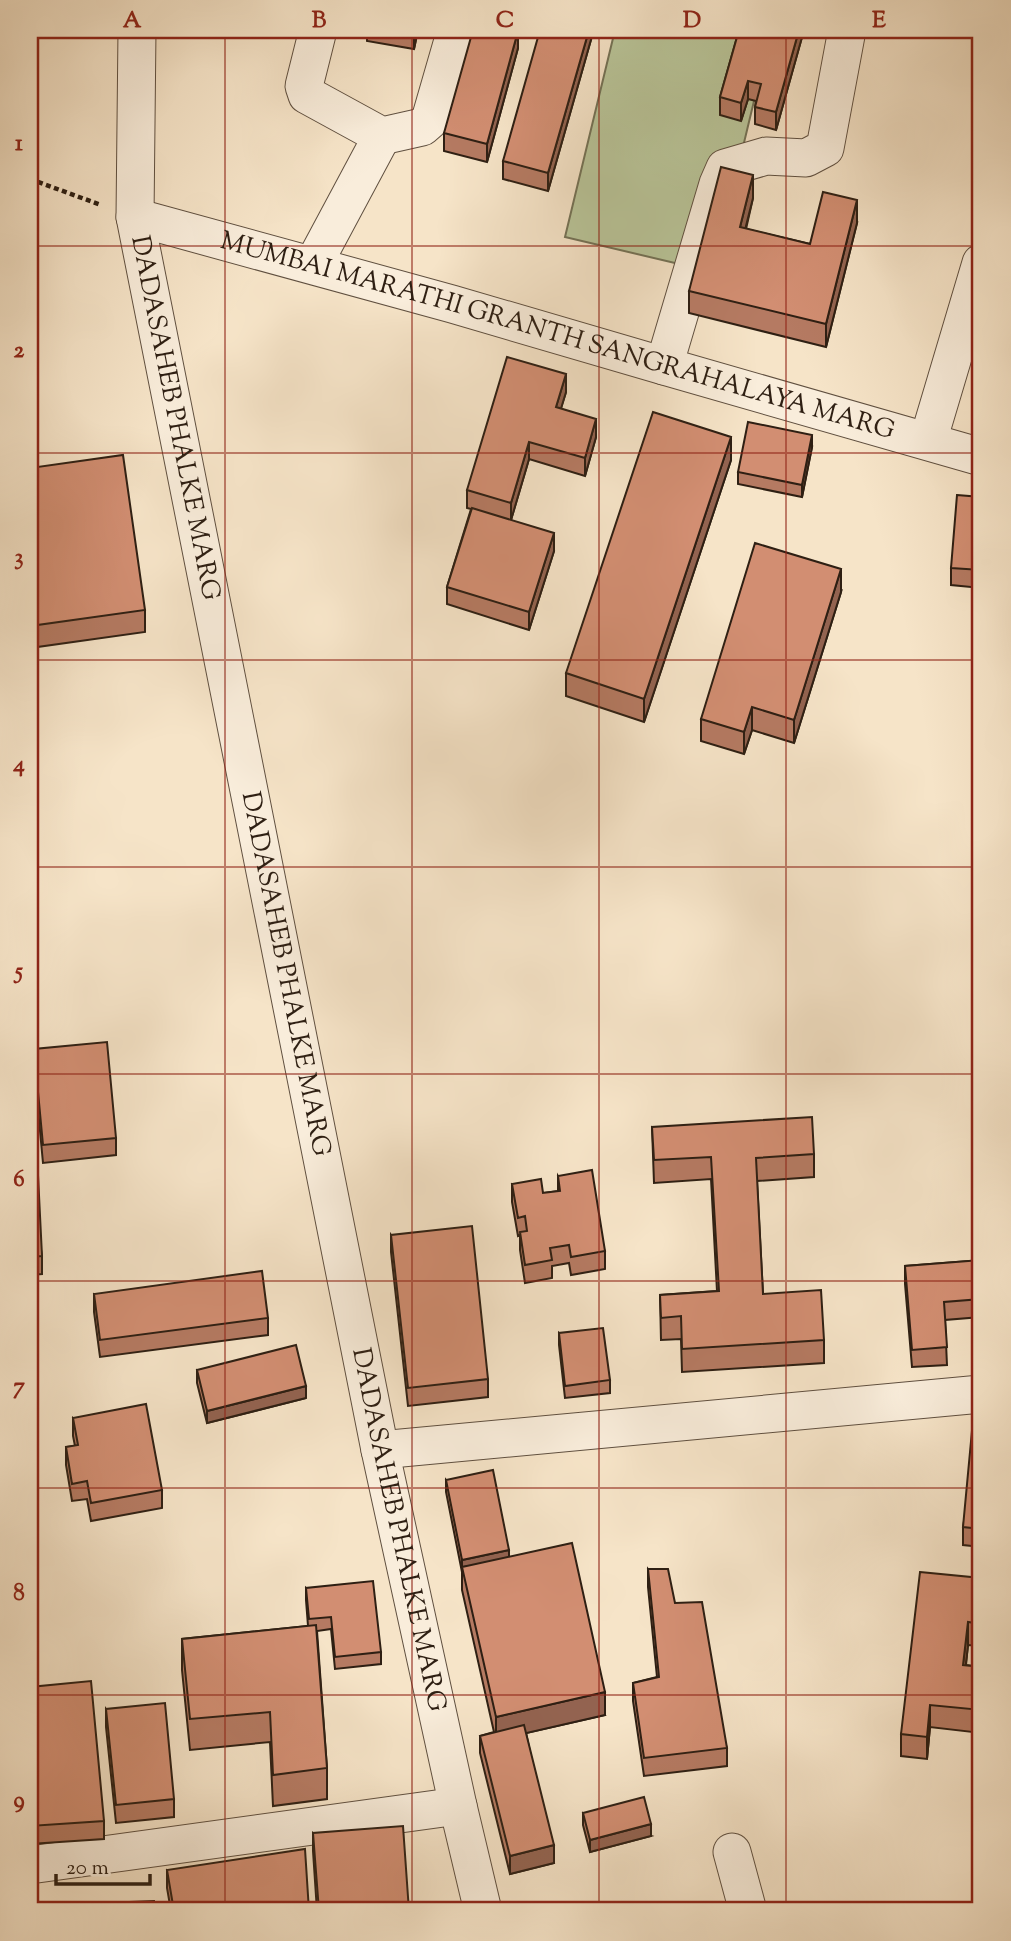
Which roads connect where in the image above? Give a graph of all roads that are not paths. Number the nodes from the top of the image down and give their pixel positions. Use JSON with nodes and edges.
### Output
{"nodes":[{"id":1,"x":137,"y":30,"type":"edge"},
{"id":2,"x":318,"y":30,"type":"edge"},
{"id":3,"x":456,"y":30,"type":"edge"},
{"id":4,"x":847,"y":30,"type":"edge"},
{"id":5,"x":382,"y":136,"type":"junction"},
{"id":6,"x":135,"y":217,"type":"junction"},
{"id":7,"x":981,"y":263,"type":"edge"},
{"id":8,"x":313,"y":265,"type":"junction"},
{"id":9,"x":664,"y":366,"type":"junction"},
{"id":10,"x":928,"y":442,"type":"junction"},
{"id":11,"x":981,"y":457,"type":"edge"},
{"id":12,"x":981,"y":1394,"type":"edge"},
{"id":13,"x":380,"y":1450,"type":"junction"},
{"id":14,"x":457,"y":1806,"type":"junction"},
{"id":15,"x":732,"y":1852,"type":"dead end"},
{"id":16,"x":30,"y":1865,"type":"edge"},
{"id":17,"x":483,"y":1911,"type":"edge"},
{"id":18,"x":748,"y":1911,"type":"edge"}],
"edges":[{"from":1,"to":6,"type":"street","name":"DADASAHEB PHALKE MARG"},
{"from":2,"to":5,"type":"street"},
{"from":3,"to":5,"type":"street"},
{"from":4,"to":9,"type":"street"},
{"from":5,"to":8,"type":"street"},
{"from":6,"to":8,"type":"street","name":"MUMBAI MARATHI GRANTH SANGRAHALAYA MARG"},
{"from":6,"to":13,"type":"street","name":"DADASAHEB PHALKE MARG"},
{"from":7,"to":10,"type":"street"},
{"from":8,"to":9,"type":"street","name":"MUMBAI MARATHI GRANTH SANGRAHALAYA MARG"},
{"from":9,"to":10,"type":"street","name":"MUMBAI MARATHI GRANTH SANGRAHALAYA MARG"},
{"from":10,"to":11,"type":"street","name":"MUMBAI MARATHI GRANTH SANGRAHALAYA MARG"},
{"from":12,"to":13,"type":"street"},
{"from":13,"to":14,"type":"street","name":"DADASAHEB PHALKE MARG"},
{"from":14,"to":16,"type":"street"},
{"from":14,"to":17,"type":"street","name":"DADASAHEB PHALKE MARG"},
{"from":15,"to":18,"type":"street"}]}
